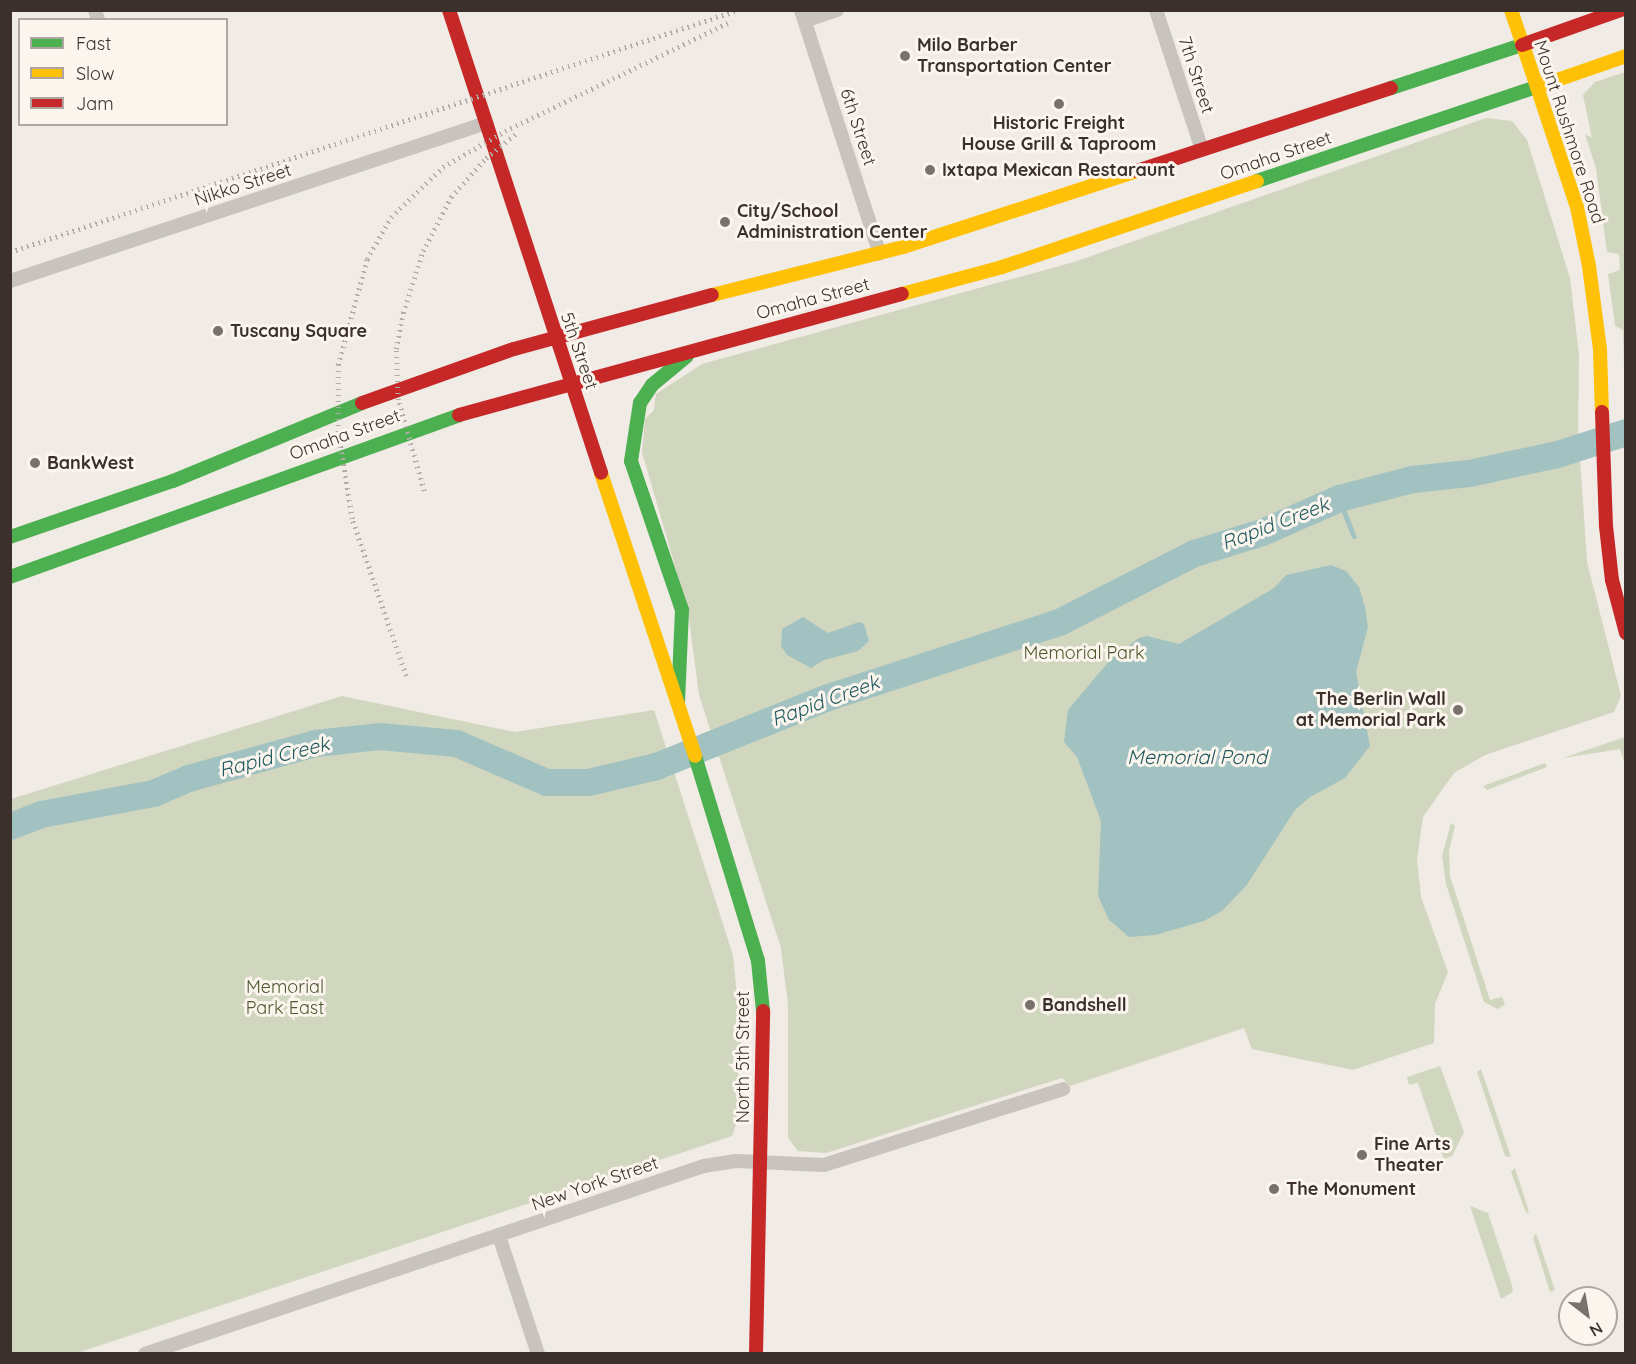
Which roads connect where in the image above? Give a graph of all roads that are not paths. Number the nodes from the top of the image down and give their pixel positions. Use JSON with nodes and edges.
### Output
{"nodes":[{"id":1,"x":450,"y":10,"type":"edge"},
{"id":2,"x":837,"y":10,"type":"edge"},
{"id":3,"x":1156,"y":10,"type":"edge"},
{"id":4,"x":1510,"y":10,"type":"edge"},
{"id":5,"x":1621,"y":10,"type":"edge"},
{"id":6,"x":803,"y":16,"type":"edge"},
{"id":7,"x":1522,"y":45,"type":"junction"},
{"id":8,"x":1626,"y":56,"type":"edge"},
{"id":9,"x":1537,"y":87,"type":"junction"},
{"id":10,"x":486,"y":123,"type":"junction"},
{"id":11,"x":1202,"y":150,"type":"junction"},
{"id":12,"x":880,"y":254,"type":"junction"},
{"id":13,"x":10,"y":281,"type":"edge"},
{"id":14,"x":555,"y":336,"type":"junction"},
{"id":15,"x":701,"y":347,"type":"junction"},
{"id":16,"x":571,"y":382,"type":"junction"},
{"id":17,"x":10,"y":537,"type":"edge"},
{"id":18,"x":10,"y":577,"type":"edge"},
{"id":19,"x":1626,"y":633,"type":"edge"},
{"id":20,"x":678,"y":702,"type":"junction"},
{"id":21,"x":1063,"y":1089,"type":"dead end"},
{"id":22,"x":758,"y":1162,"type":"junction"},
{"id":23,"x":499,"y":1236,"type":"junction"},
{"id":24,"x":183,"y":1347,"type":"edge"},
{"id":25,"x":145,"y":1353,"type":"edge"},
{"id":26,"x":538,"y":1353,"type":"edge"},
{"id":27,"x":756,"y":1353,"type":"edge"}],
"edges":[{"from":1,"to":10,"type":"main road","name":"5th Street"},
{"from":2,"to":6,"type":"street"},
{"from":3,"to":11,"type":"street","name":"7th Street"},
{"from":4,"to":7,"type":"main road","name":"Mount Rushmore Road"},
{"from":5,"to":7,"type":"main road","name":"Omaha Street"},
{"from":6,"to":12,"type":"street","name":"6th Street"},
{"from":7,"to":9,"type":"main road","name":"Mount Rushmore Road"},
{"from":7,"to":11,"type":"main road","name":"Omaha Street"},
{"from":8,"to":9,"type":"main road","name":"Omaha Street"},
{"from":9,"to":15,"type":"main road","name":"Omaha Street"},
{"from":9,"to":19,"type":"main road","name":"Mount Rushmore Road"},
{"from":10,"to":13,"type":"street","name":"Nikko Street"},
{"from":10,"to":14,"type":"main road","name":"5th Street"},
{"from":11,"to":12,"type":"main road","name":"Omaha Street"},
{"from":12,"to":14,"type":"main road","name":"Omaha Street"},
{"from":14,"to":16,"type":"main road","name":"5th Street"},
{"from":14,"to":17,"type":"main road","name":"Omaha Street"},
{"from":15,"to":16,"type":"main road","name":"Omaha Street"},
{"from":15,"to":20,"type":"main road"},
{"from":16,"to":18,"type":"main road","name":"Omaha Street"},
{"from":16,"to":20,"type":"main road","name":"5th Street"},
{"from":20,"to":22,"type":"main road","name":"North 5th Street"},
{"from":21,"to":22,"type":"street","name":"New York Street"},
{"from":22,"to":23,"type":"street","name":"New York Street"},
{"from":22,"to":27,"type":"main road","name":"North 5th Street"},
{"from":23,"to":24,"type":"street","name":"New York Street"},
{"from":23,"to":26,"type":"street"},
{"from":24,"to":25,"type":"street","name":"New York Street"}]}
